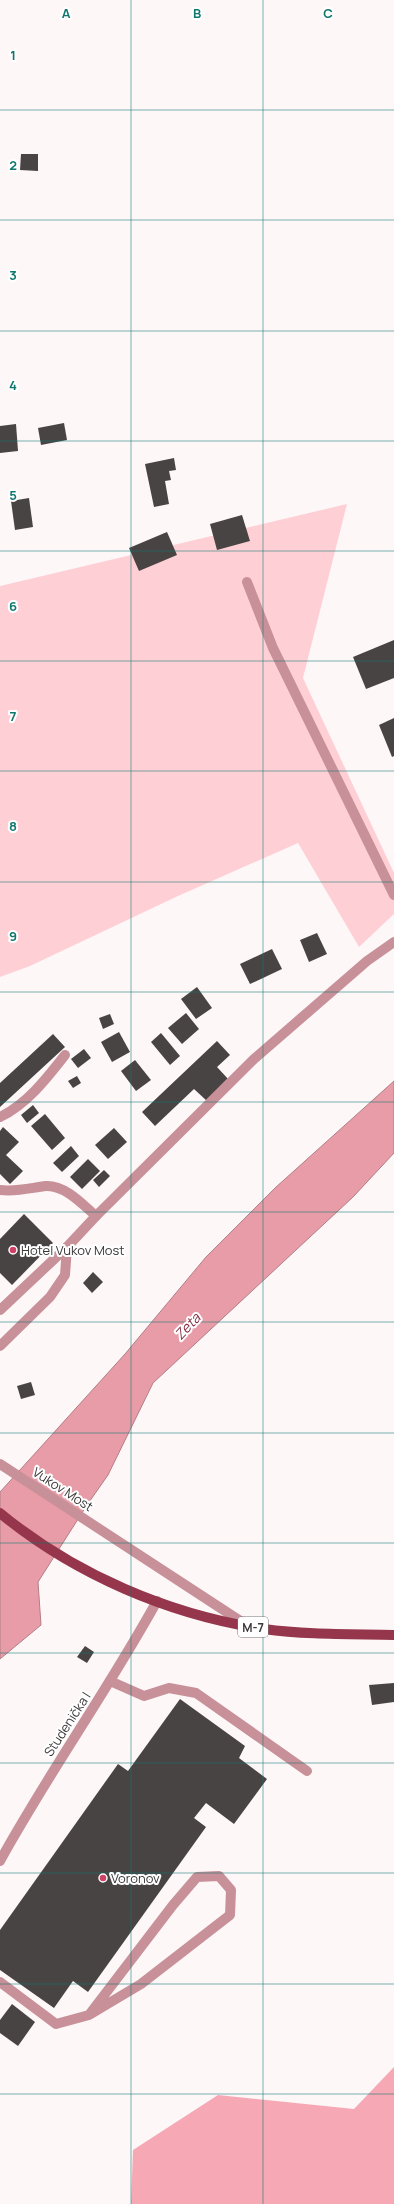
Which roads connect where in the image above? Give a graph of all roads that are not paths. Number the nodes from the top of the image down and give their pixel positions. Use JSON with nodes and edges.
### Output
{"nodes":[{"id":1,"x":247,"y":582,"type":"dead end"},
{"id":2,"x":394,"y":895,"type":"edge"},
{"id":3,"x":394,"y":942,"type":"edge"},
{"id":4,"x":65,"y":1055,"type":"dead end"},
{"id":5,"x":0,"y":1117,"type":"edge"},
{"id":6,"x":0,"y":1190,"type":"edge"},
{"id":7,"x":96,"y":1216,"type":"junction"},
{"id":8,"x":67,"y":1247,"type":"junction"},
{"id":9,"x":0,"y":1310,"type":"edge"},
{"id":10,"x":0,"y":1346,"type":"edge"},
{"id":11,"x":0,"y":1464,"type":"edge"},
{"id":12,"x":0,"y":1513,"type":"edge"},
{"id":13,"x":157,"y":1601,"type":"junction"},
{"id":14,"x":249,"y":1626,"type":"junction"},
{"id":15,"x":394,"y":1635,"type":"edge"},
{"id":16,"x":110,"y":1681,"type":"junction"},
{"id":17,"x":307,"y":1771,"type":"dead end"},
{"id":18,"x":0,"y":1861,"type":"edge"},
{"id":19,"x":0,"y":1982,"type":"edge"},
{"id":20,"x":89,"y":2015,"type":"junction"}],
"edges":[{"from":1,"to":2,"type":"street"},
{"from":3,"to":7,"type":"street"},
{"from":4,"to":5,"type":"street"},
{"from":6,"to":7,"type":"street"},
{"from":7,"to":8,"type":"street"},
{"from":8,"to":9,"type":"street"},
{"from":8,"to":10,"type":"street"},
{"from":11,"to":14,"type":"street","name":"Vukov Most"},
{"from":12,"to":13,"type":"main road","number":"M-7"},
{"from":13,"to":14,"type":"main road","number":"M-7"},
{"from":13,"to":16,"type":"street","name":"Studenička I"},
{"from":14,"to":15,"type":"main road","number":"M-7"},
{"from":16,"to":17,"type":"street"},
{"from":16,"to":18,"type":"street","name":"Studenička I"},
{"from":19,"to":20,"type":"street"},
{"from":20,"to":20,"type":"street"}]}
